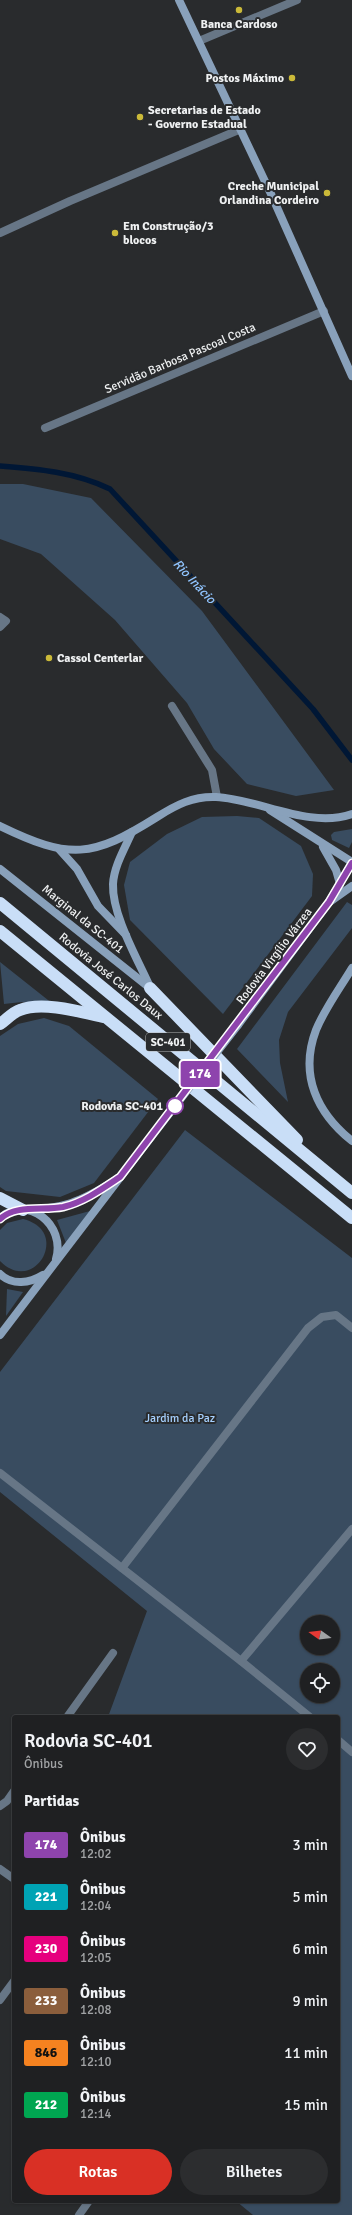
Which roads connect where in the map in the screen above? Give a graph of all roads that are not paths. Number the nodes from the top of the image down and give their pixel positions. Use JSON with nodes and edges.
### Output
{"nodes":[{"id":1,"x":180,"y":0,"type":"edge"},
{"id":2,"x":297,"y":0,"type":"edge"},
{"id":3,"x":199,"y":41,"type":"junction"},
{"id":4,"x":241,"y":129,"type":"junction"},
{"id":5,"x":0,"y":234,"type":"edge"},
{"id":6,"x":324,"y":311,"type":"junction"},
{"id":7,"x":352,"y":376,"type":"edge"},
{"id":8,"x":45,"y":428,"type":"dead end"},
{"id":9,"x":0,"y":617,"type":"edge"},
{"id":10,"x":0,"y":627,"type":"edge"},
{"id":11,"x":172,"y":706,"type":"dead end"},
{"id":12,"x":217,"y":797,"type":"junction"},
{"id":13,"x":266,"y":807,"type":"junction"},
{"id":14,"x":352,"y":814,"type":"edge"},
{"id":15,"x":0,"y":822,"type":"edge"},
{"id":16,"x":0,"y":826,"type":"edge"},
{"id":17,"x":132,"y":832,"type":"junction"},
{"id":18,"x":18,"y":835,"type":"junction"},
{"id":19,"x":320,"y":843,"type":"junction"},
{"id":20,"x":59,"y":849,"type":"junction"},
{"id":21,"x":352,"y":863,"type":"edge"},
{"id":22,"x":0,"y":869,"type":"edge"},
{"id":23,"x":340,"y":884,"type":"junction"},
{"id":24,"x":352,"y":886,"type":"edge"},
{"id":25,"x":329,"y":902,"type":"junction"},
{"id":26,"x":0,"y":903,"type":"edge"},
{"id":27,"x":0,"y":930,"type":"edge"},
{"id":28,"x":129,"y":938,"type":"junction"},
{"id":29,"x":352,"y":968,"type":"edge"},
{"id":30,"x":150,"y":988,"type":"junction"},
{"id":31,"x":105,"y":1017,"type":"junction"},
{"id":32,"x":0,"y":1024,"type":"edge"},
{"id":33,"x":352,"y":1141,"type":"edge"},
{"id":34,"x":120,"y":1177,"type":"junction"},
{"id":35,"x":337,"y":1181,"type":"junction"},
{"id":36,"x":352,"y":1193,"type":"edge"},
{"id":37,"x":0,"y":1198,"type":"edge"},
{"id":38,"x":23,"y":1210,"type":"junction"},
{"id":39,"x":0,"y":1218,"type":"edge"},
{"id":40,"x":352,"y":1218,"type":"edge"},
{"id":41,"x":54,"y":1263,"type":"junction"},
{"id":42,"x":47,"y":1272,"type":"junction"},
{"id":43,"x":0,"y":1274,"type":"edge"},
{"id":44,"x":352,"y":1328,"type":"edge"},
{"id":45,"x":0,"y":1335,"type":"edge"},
{"id":46,"x":0,"y":1473,"type":"edge"},
{"id":47,"x":352,"y":1529,"type":"edge"},
{"id":48,"x":122,"y":1568,"type":"junction"},
{"id":49,"x":112,"y":1653,"type":"dead end"},
{"id":50,"x":241,"y":1661,"type":"junction"},
{"id":51,"x":68,"y":1715,"type":"edge"},
{"id":52,"x":308,"y":1715,"type":"edge"},
{"id":53,"x":340,"y":1742,"type":"edge"},
{"id":54,"x":352,"y":1752,"type":"edge"},
{"id":55,"x":12,"y":1794,"type":"edge"},
{"id":56,"x":0,"y":1806,"type":"edge"},
{"id":57,"x":0,"y":1869,"type":"edge"},
{"id":58,"x":12,"y":1878,"type":"edge"},
{"id":59,"x":12,"y":1984,"type":"edge"},
{"id":60,"x":0,"y":2000,"type":"edge"},
{"id":61,"x":88,"y":2203,"type":"edge"},
{"id":62,"x":79,"y":2215,"type":"edge"}],
"edges":[{"from":1,"to":3,"type":"main road"},
{"from":2,"to":3,"type":"street"},
{"from":3,"to":4,"type":"main road"},
{"from":4,"to":5,"type":"street"},
{"from":4,"to":6,"type":"main road"},
{"from":6,"to":7,"type":"main road"},
{"from":6,"to":8,"type":"street","name":"Servidão Barbosa Pascoal Costa"},
{"from":9,"to":10,"type":"street"},
{"from":11,"to":12,"type":"street"},
{"from":12,"to":13,"type":"main road"},
{"from":12,"to":17,"type":"main road"},
{"from":13,"to":14,"type":"main road"},
{"from":13,"to":19,"type":"main road"},
{"from":15,"to":18,"type":"street"},
{"from":16,"to":18,"type":"main road"},
{"from":17,"to":20,"type":"main road"},
{"from":17,"to":28,"type":"main road"},
{"from":18,"to":20,"type":"main road"},
{"from":19,"to":21,"type":"main road"},
{"from":19,"to":23,"type":"main road"},
{"from":20,"to":28,"type":"main road"},
{"from":21,"to":23,"type":"main road","name":"Rodovia Virgílio Várzea"},
{"from":22,"to":30,"type":"main road","name":"Marginal da SC-401"},
{"from":23,"to":25,"type":"main road","name":"Rodovia Virgílio Várzea"},
{"from":24,"to":25,"type":"main road","name":"Rodovia Virgílio Várzea"},
{"from":25,"to":34,"type":"main road","name":"Rodovia Virgílio Várzea","bridge":true},
{"from":26,"to":35,"type":"highway","name":"Rodovia José Carlos Daux","number":"SC-401"},
{"from":27,"to":31,"type":"highway","number":"SC-401"},
{"from":28,"to":30,"type":"main road"},
{"from":29,"to":33,"type":"main road"},
{"from":30,"to":35,"type":"highway"},
{"from":31,"to":32,"type":"highway"},
{"from":31,"to":40,"type":"highway","number":"SC-401"},
{"from":34,"to":38,"type":"main road"},
{"from":34,"to":41,"type":"main road","name":"Rodovia Virgílio Várzea"},
{"from":35,"to":36,"type":"highway","name":"Rodovia José Carlos Daux","number":"SC-401"},
{"from":37,"to":38,"type":"highway"},
{"from":38,"to":39,"type":"main road"},
{"from":38,"to":41,"type":"main road"},
{"from":41,"to":42,"type":"main road","name":"Rodovia Virgílio Várzea"},
{"from":42,"to":43,"type":"main road"},
{"from":42,"to":45,"type":"main road","name":"Rodovia Virgílio Várzea"},
{"from":44,"to":48,"type":"street"},
{"from":46,"to":48,"type":"street"},
{"from":47,"to":50,"type":"street"},
{"from":48,"to":50,"type":"street"},
{"from":49,"to":51,"type":"street"},
{"from":50,"to":52,"type":"street"},
{"from":53,"to":54,"type":"street"},
{"from":55,"to":56,"type":"street"},
{"from":57,"to":58,"type":"street"},
{"from":59,"to":60,"type":"street"},
{"from":61,"to":62,"type":"street"}]}
